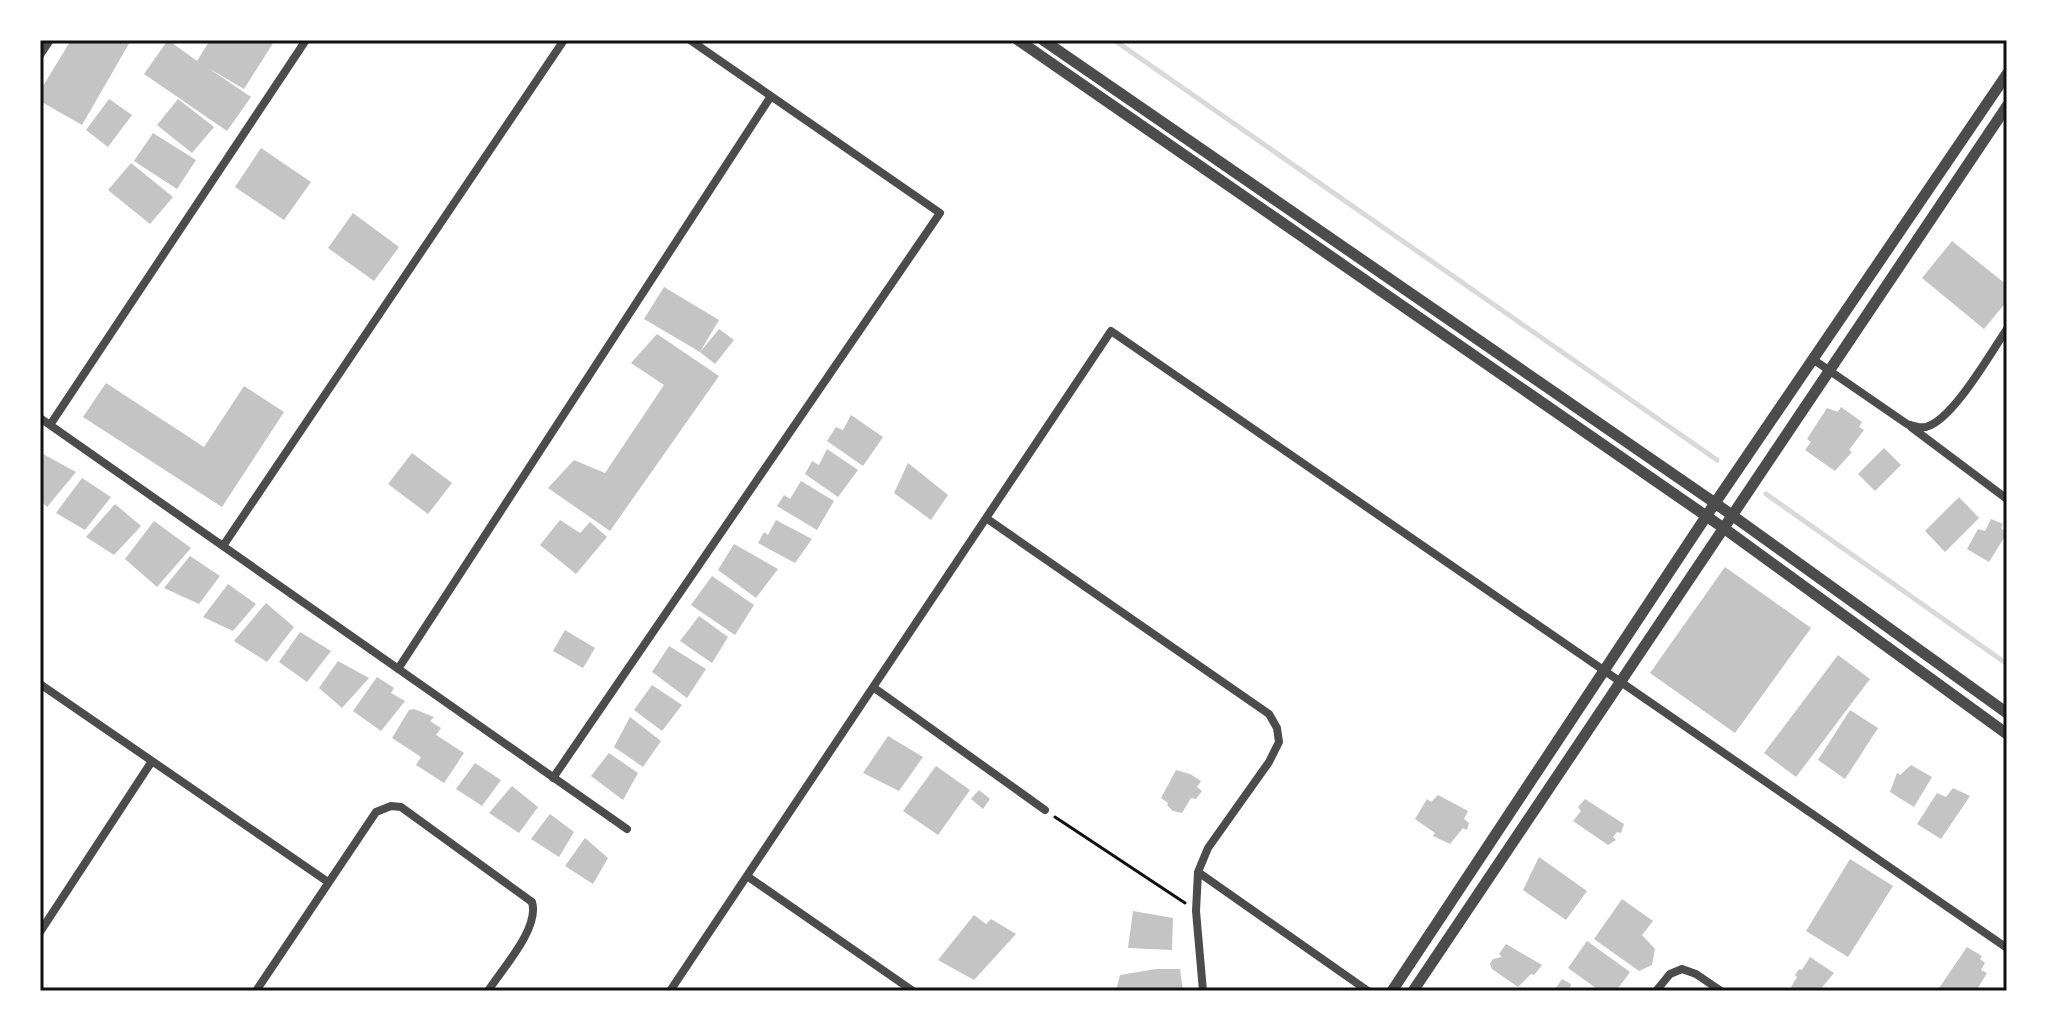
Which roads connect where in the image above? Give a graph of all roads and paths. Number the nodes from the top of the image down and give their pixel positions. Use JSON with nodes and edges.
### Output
{"nodes":[{"id":1,"x":50,"y":40,"type":"edge"},
{"id":2,"x":306,"y":40,"type":"edge"},
{"id":3,"x":564,"y":40,"type":"edge"},
{"id":4,"x":690,"y":40,"type":"edge"},
{"id":5,"x":1018,"y":40,"type":"edge"},
{"id":6,"x":1043,"y":40,"type":"edge"},
{"id":7,"x":40,"y":55,"type":"edge"},
{"id":8,"x":2007,"y":74,"type":"edge"},
{"id":9,"x":771,"y":96,"type":"junction"},
{"id":10,"x":2007,"y":106,"type":"edge"},
{"id":11,"x":2007,"y":329,"type":"edge"},
{"id":12,"x":1814,"y":360,"type":"junction"},
{"id":13,"x":1828,"y":371,"type":"junction"},
{"id":14,"x":40,"y":418,"type":"edge"},
{"id":15,"x":1907,"y":424,"type":"junction"},
{"id":16,"x":50,"y":425,"type":"junction"},
{"id":17,"x":2007,"y":499,"type":"edge"},
{"id":18,"x":1715,"y":503,"type":"junction"},
{"id":19,"x":1706,"y":516,"type":"junction"},
{"id":20,"x":1733,"y":516,"type":"junction"},
{"id":21,"x":986,"y":518,"type":"junction"},
{"id":22,"x":1725,"y":529,"type":"junction"},
{"id":23,"x":223,"y":546,"type":"junction"},
{"id":24,"x":398,"y":669,"type":"junction"},
{"id":25,"x":1604,"y":673,"type":"junction"},
{"id":26,"x":40,"y":684,"type":"edge"},
{"id":27,"x":1619,"y":684,"type":"junction"},
{"id":28,"x":873,"y":687,"type":"junction"},
{"id":29,"x":2007,"y":713,"type":"edge"},
{"id":30,"x":2007,"y":734,"type":"edge"},
{"id":31,"x":152,"y":761,"type":"junction"},
{"id":32,"x":553,"y":778,"type":"junction"},
{"id":33,"x":1045,"y":810,"type":"joint"},
{"id":34,"x":627,"y":829,"type":"dead end"},
{"id":35,"x":1198,"y":872,"type":"junction"},
{"id":36,"x":747,"y":876,"type":"junction"},
{"id":37,"x":328,"y":882,"type":"junction"},
{"id":38,"x":1196,"y":911,"type":"junction"},
{"id":39,"x":40,"y":932,"type":"edge"},
{"id":40,"x":2007,"y":948,"type":"edge"},
{"id":41,"x":256,"y":991,"type":"edge"},
{"id":42,"x":488,"y":991,"type":"edge"},
{"id":43,"x":670,"y":991,"type":"edge"},
{"id":44,"x":913,"y":991,"type":"edge"},
{"id":45,"x":1203,"y":991,"type":"edge"},
{"id":46,"x":1368,"y":991,"type":"edge"},
{"id":47,"x":1392,"y":991,"type":"edge"},
{"id":48,"x":1413,"y":991,"type":"edge"},
{"id":49,"x":1656,"y":991,"type":"edge"},
{"id":50,"x":1721,"y":991,"type":"edge"}],
"edges":[{"from":1,"to":7,"type":"street"},
{"from":2,"to":16,"type":"street"},
{"from":3,"to":23,"type":"street"},
{"from":4,"to":9,"type":"street"},
{"from":5,"to":19,"type":"street"},
{"from":6,"to":18,"type":"street"},
{"from":8,"to":12,"type":"street"},
{"from":9,"to":24,"type":"street"},
{"from":9,"to":32,"type":"street"},
{"from":10,"to":13,"type":"street"},
{"from":11,"to":15,"type":"street"},
{"from":12,"to":13,"type":"street"},
{"from":12,"to":18,"type":"street"},
{"from":13,"to":15,"type":"street"},
{"from":13,"to":20,"type":"street"},
{"from":14,"to":16,"type":"street"},
{"from":15,"to":17,"type":"street"},
{"from":16,"to":23,"type":"street"},
{"from":18,"to":19,"type":"street"},
{"from":18,"to":20,"type":"street"},
{"from":19,"to":22,"type":"street"},
{"from":19,"to":25,"type":"street"},
{"from":20,"to":22,"type":"street"},
{"from":20,"to":29,"type":"street"},
{"from":21,"to":25,"type":"street"},
{"from":21,"to":28,"type":"street"},
{"from":21,"to":35,"type":"street"},
{"from":22,"to":27,"type":"street"},
{"from":22,"to":30,"type":"street"},
{"from":23,"to":24,"type":"street"},
{"from":24,"to":32,"type":"street"},
{"from":25,"to":27,"type":"street"},
{"from":25,"to":47,"type":"street"},
{"from":26,"to":31,"type":"street"},
{"from":27,"to":40,"type":"street"},
{"from":27,"to":48,"type":"street"},
{"from":28,"to":33,"type":"street"},
{"from":28,"to":36,"type":"street"},
{"from":31,"to":37,"type":"street"},
{"from":31,"to":39,"type":"street"},
{"from":32,"to":34,"type":"street"},
{"from":33,"to":38,"type":"path"},
{"from":35,"to":38,"type":"street"},
{"from":35,"to":46,"type":"street"},
{"from":36,"to":43,"type":"street"},
{"from":36,"to":44,"type":"street"},
{"from":37,"to":41,"type":"street"},
{"from":37,"to":42,"type":"street"},
{"from":38,"to":45,"type":"street"},
{"from":49,"to":50,"type":"street"}]}
